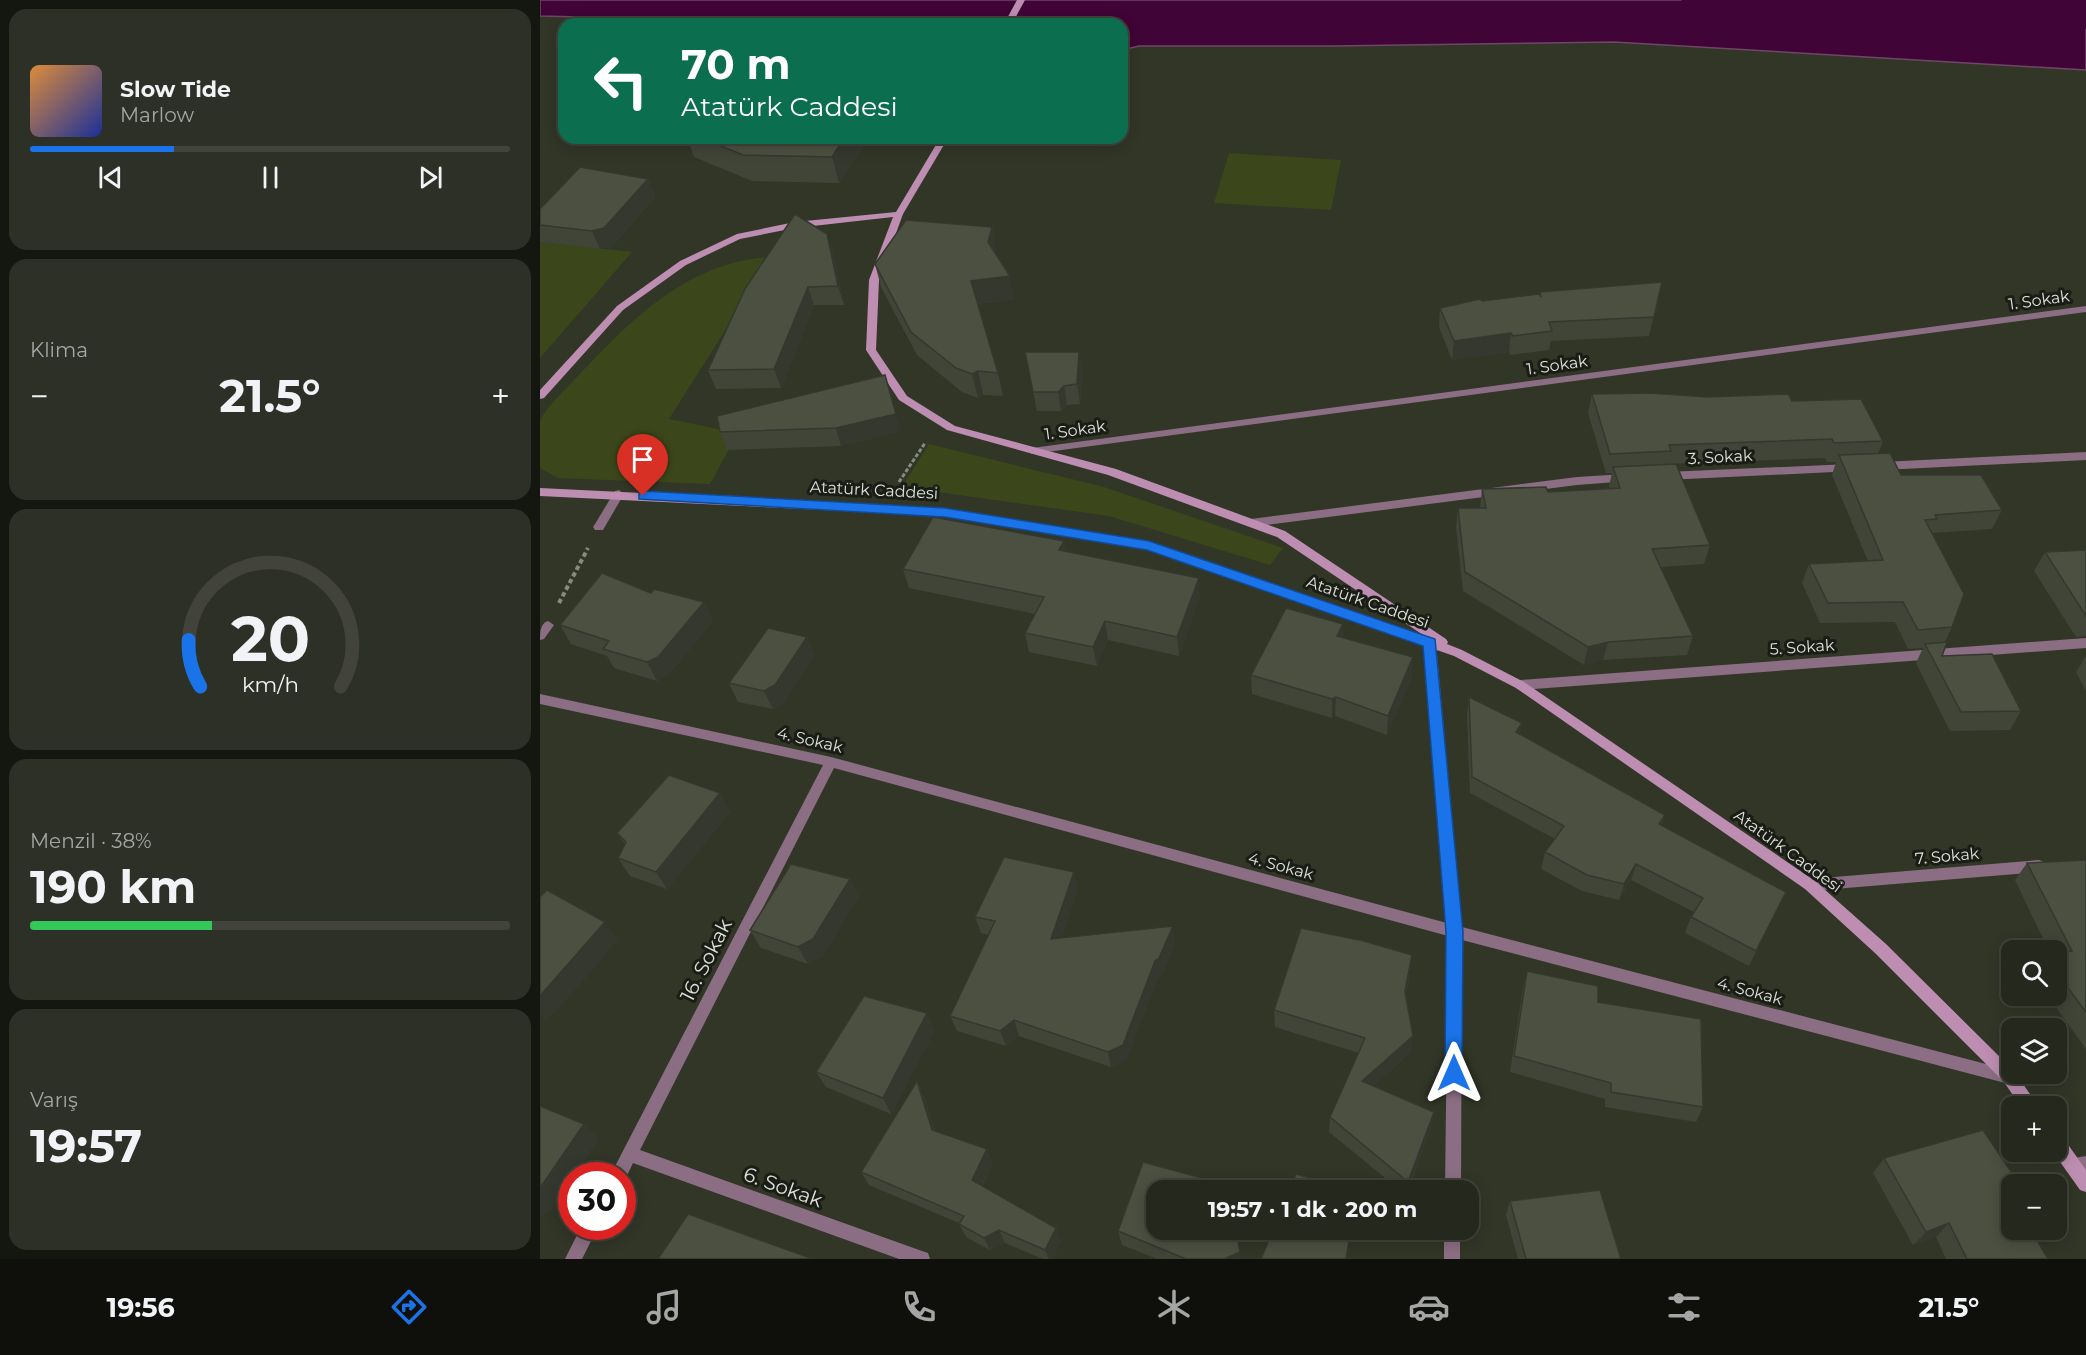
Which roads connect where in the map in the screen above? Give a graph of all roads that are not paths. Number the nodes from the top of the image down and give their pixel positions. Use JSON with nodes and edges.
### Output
{"nodes":[{"id":1,"x":1021,"y":0,"type":"edge"},
{"id":2,"x":1011,"y":18,"type":"edge"},
{"id":3,"x":940,"y":144,"type":"edge"},
{"id":4,"x":898,"y":214,"type":"junction"},
{"id":5,"x":2086,"y":309,"type":"edge"},
{"id":6,"x":540,"y":396,"type":"edge"},
{"id":7,"x":1032,"y":451,"type":"junction"},
{"id":8,"x":2086,"y":456,"type":"edge"},
{"id":9,"x":540,"y":492,"type":"edge"},
{"id":10,"x":619,"y":494,"type":"junction"},
{"id":11,"x":1251,"y":523,"type":"junction"},
{"id":12,"x":598,"y":527,"type":"road end"},
{"id":13,"x":548,"y":625,"type":"road end"},
{"id":14,"x":540,"y":636,"type":"edge"},
{"id":15,"x":2086,"y":642,"type":"edge"},
{"id":16,"x":1430,"y":643,"type":"junction"},
{"id":17,"x":1458,"y":653,"type":"junction"},
{"id":18,"x":1520,"y":685,"type":"junction"},
{"id":19,"x":540,"y":699,"type":"edge"},
{"id":20,"x":831,"y":762,"type":"junction"},
{"id":21,"x":2052,"y":865,"type":"edge"},
{"id":22,"x":1810,"y":885,"type":"junction"},
{"id":23,"x":1455,"y":932,"type":"junction"},
{"id":24,"x":2001,"y":1069,"type":"edge"},
{"id":25,"x":2001,"y":1075,"type":"edge"},
{"id":26,"x":2067,"y":1152,"type":"edge"},
{"id":27,"x":630,"y":1154,"type":"junction"},
{"id":28,"x":626,"y":1162,"type":"edge"},
{"id":29,"x":2080,"y":1164,"type":"edge"},
{"id":30,"x":1453,"y":1180,"type":"edge"},
{"id":31,"x":2086,"y":1184,"type":"edge"},
{"id":32,"x":583,"y":1240,"type":"edge"},
{"id":33,"x":1452,"y":1240,"type":"edge"},
{"id":34,"x":573,"y":1259,"type":"edge"},
{"id":35,"x":922,"y":1259,"type":"edge"},
{"id":36,"x":1452,"y":1259,"type":"edge"}],
"edges":[{"from":1,"to":2,"type":"main road"},
{"from":3,"to":4,"type":"main road"},
{"from":4,"to":6,"type":"main road"},
{"from":4,"to":7,"type":"main road"},
{"from":5,"to":7,"type":"street","name":"1. Sokak"},
{"from":7,"to":11,"type":"main road"},
{"from":8,"to":11,"type":"street","name":"3. Sokak"},
{"from":9,"to":10,"type":"main road","name":"Atatürk Caddesi"},
{"from":10,"to":12,"type":"street"},
{"from":10,"to":16,"type":"main road","name":"Atatürk Caddesi"},
{"from":11,"to":17,"type":"main road"},
{"from":13,"to":14,"type":"street"},
{"from":15,"to":18,"type":"street","name":"5. Sokak"},
{"from":16,"to":17,"type":"main road","name":"Atatürk Caddesi"},
{"from":16,"to":23,"type":"street"},
{"from":17,"to":18,"type":"main road","name":"Atatürk Caddesi"},
{"from":18,"to":22,"type":"main road","name":"Atatürk Caddesi"},
{"from":19,"to":20,"type":"street","name":"4. Sokak"},
{"from":20,"to":23,"type":"street","name":"4. Sokak"},
{"from":20,"to":27,"type":"street","name":"16. Sokak"},
{"from":21,"to":22,"type":"street","name":"7. Sokak"},
{"from":22,"to":24,"type":"main road","name":"Atatürk Caddesi"},
{"from":23,"to":25,"type":"street","name":"4. Sokak"},
{"from":23,"to":30,"type":"street"},
{"from":26,"to":29,"type":"main road"},
{"from":27,"to":28,"type":"street","name":"16. Sokak"},
{"from":27,"to":35,"type":"street","name":"6. Sokak"},
{"from":29,"to":31,"type":"main road"},
{"from":32,"to":34,"type":"street"},
{"from":33,"to":36,"type":"street"}]}
